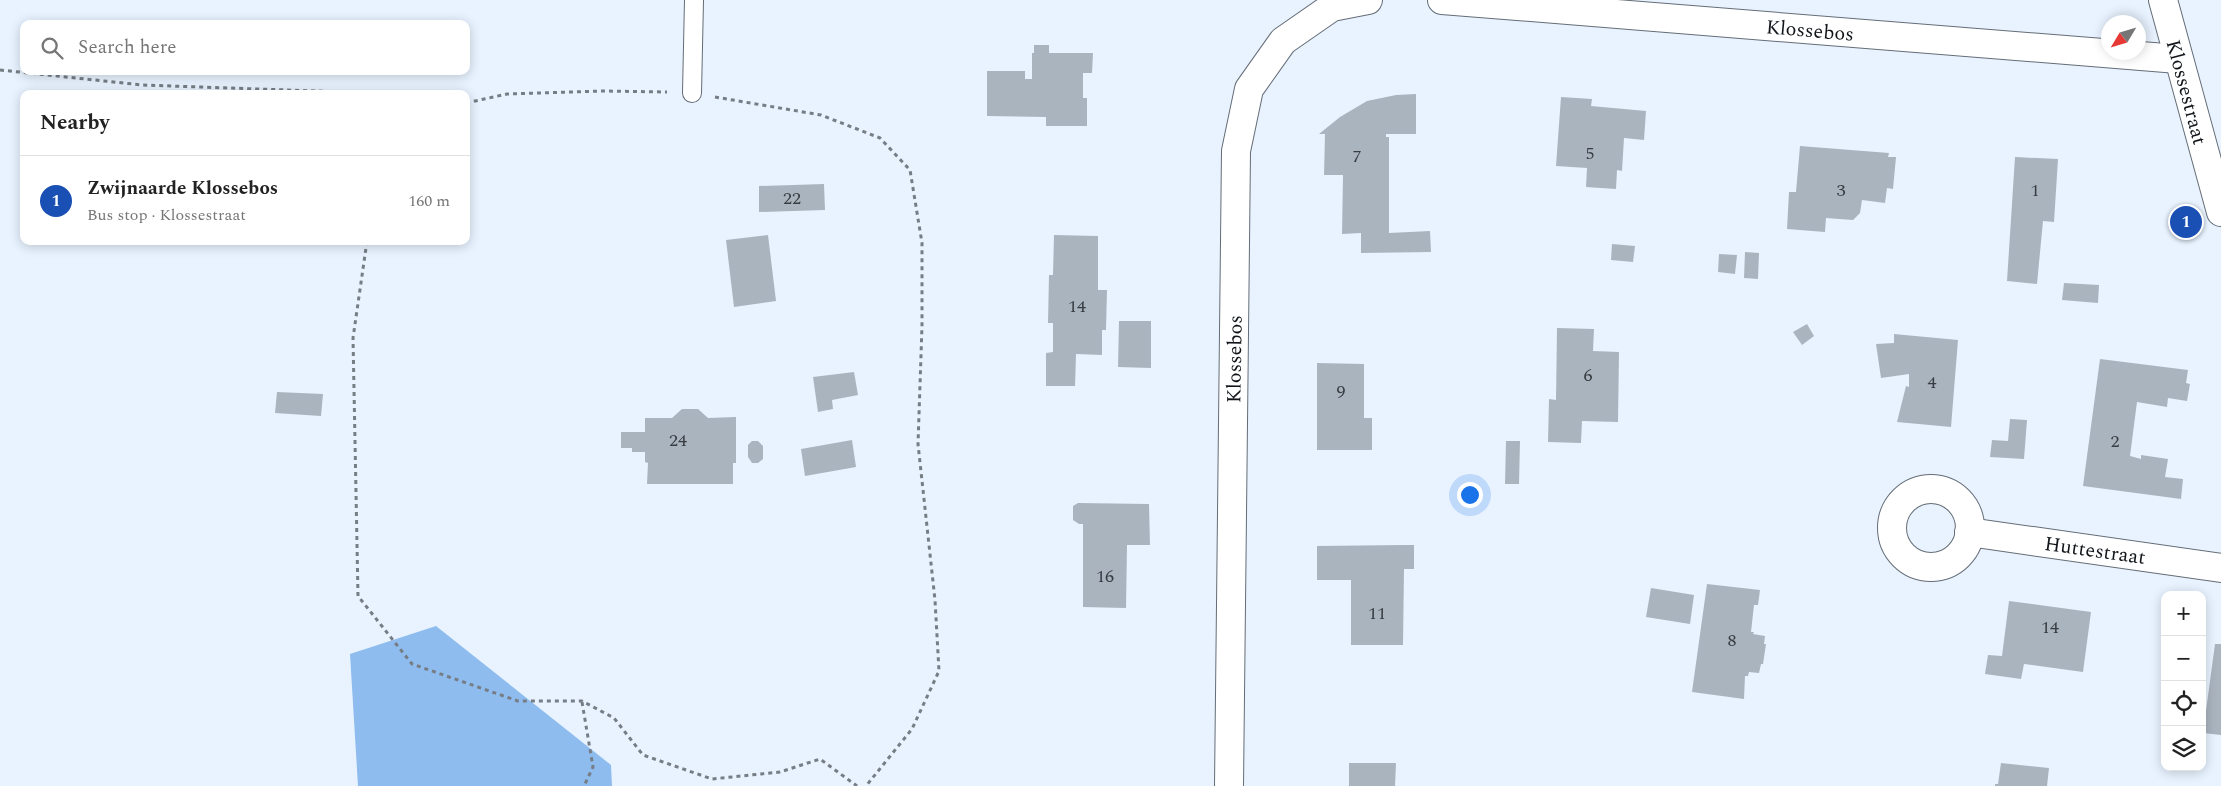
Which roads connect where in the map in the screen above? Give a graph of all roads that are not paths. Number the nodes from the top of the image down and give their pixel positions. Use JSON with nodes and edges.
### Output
{"nodes":[{"id":1,"x":694,"y":0,"type":"edge"},
{"id":2,"x":1368,"y":0,"type":"edge"},
{"id":3,"x":1442,"y":0,"type":"edge"},
{"id":4,"x":2163,"y":0,"type":"edge"},
{"id":5,"x":2178,"y":59,"type":"junction"},
{"id":6,"x":692,"y":93,"type":"road end"},
{"id":7,"x":2221,"y":212,"type":"edge"},
{"id":8,"x":1969,"y":532,"type":"dead end"},
{"id":9,"x":2221,"y":568,"type":"edge"},
{"id":10,"x":1229,"y":786,"type":"edge"}],
"edges":[{"from":1,"to":6,"type":"lane"},
{"from":2,"to":10,"type":"street","name":"Klossebos"},
{"from":3,"to":5,"type":"street","name":"Klossebos"},
{"from":4,"to":5,"type":"street","name":"Klossestraat"},
{"from":5,"to":7,"type":"street","name":"Klossestraat"},
{"from":8,"to":9,"type":"street","name":"Huttestraat"}]}
